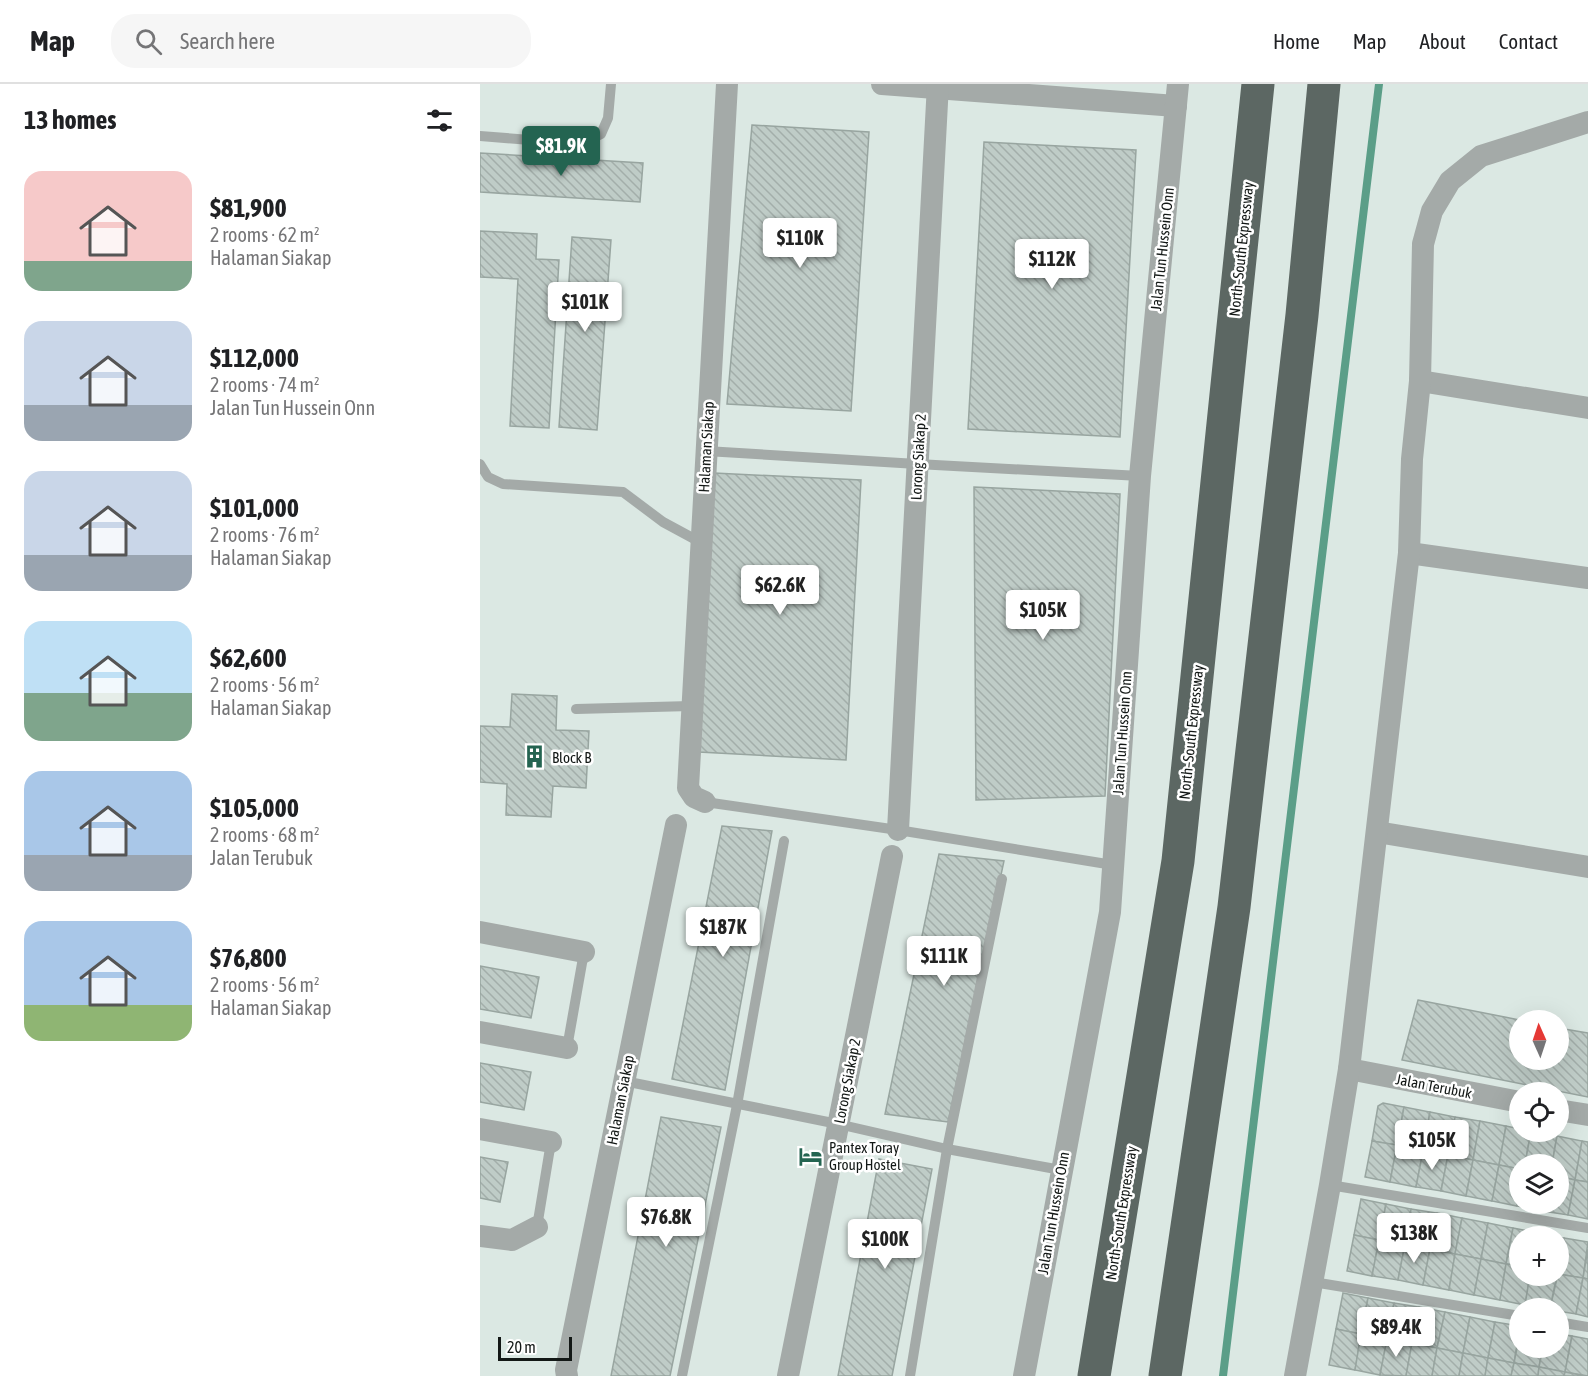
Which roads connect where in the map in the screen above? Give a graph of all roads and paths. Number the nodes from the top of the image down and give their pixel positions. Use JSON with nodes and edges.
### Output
{"nodes":[{"id":1,"x":611,"y":84,"type":"edge"},
{"id":2,"x":727,"y":84,"type":"edge"},
{"id":3,"x":882,"y":84,"type":"edge"},
{"id":4,"x":1258,"y":84,"type":"edge"},
{"id":5,"x":938,"y":86,"type":"edge"},
{"id":6,"x":1324,"y":92,"type":"edge"},
{"id":7,"x":1177,"y":95,"type":"edge"},
{"id":8,"x":1588,"y":122,"type":"edge"},
{"id":9,"x":480,"y":136,"type":"edge"},
{"id":10,"x":1420,"y":381,"type":"junction"},
{"id":11,"x":1588,"y":408,"type":"edge"},
{"id":12,"x":706,"y":451,"type":"junction"},
{"id":13,"x":480,"y":464,"type":"edge"},
{"id":14,"x":917,"y":464,"type":"junction"},
{"id":15,"x":1140,"y":476,"type":"junction"},
{"id":16,"x":700,"y":542,"type":"junction"},
{"id":17,"x":1409,"y":553,"type":"junction"},
{"id":18,"x":1588,"y":578,"type":"edge"},
{"id":19,"x":691,"y":706,"type":"junction"},
{"id":20,"x":576,"y":709,"type":"dead end"},
{"id":21,"x":705,"y":802,"type":"joint"},
{"id":22,"x":676,"y":825,"type":"dead end"},
{"id":23,"x":898,"y":830,"type":"junction"},
{"id":24,"x":1377,"y":832,"type":"junction"},
{"id":25,"x":784,"y":841,"type":"dead end"},
{"id":26,"x":892,"y":856,"type":"dead end"},
{"id":27,"x":1113,"y":865,"type":"junction"},
{"id":28,"x":1588,"y":867,"type":"edge"},
{"id":29,"x":1002,"y":879,"type":"dead end"},
{"id":30,"x":480,"y":932,"type":"edge"},
{"id":31,"x":584,"y":952,"type":"joint"},
{"id":32,"x":480,"y":1032,"type":"edge"},
{"id":33,"x":567,"y":1048,"type":"joint"},
{"id":34,"x":1349,"y":1069,"type":"junction"},
{"id":35,"x":624,"y":1081,"type":"junction"},
{"id":36,"x":1509,"y":1100,"type":"edge"},
{"id":37,"x":737,"y":1105,"type":"junction"},
{"id":38,"x":1569,"y":1112,"type":"edge"},
{"id":39,"x":1588,"y":1115,"type":"edge"},
{"id":40,"x":838,"y":1124,"type":"junction"},
{"id":41,"x":480,"y":1128,"type":"edge"},
{"id":42,"x":551,"y":1142,"type":"joint"},
{"id":43,"x":948,"y":1149,"type":"junction"},
{"id":44,"x":1061,"y":1170,"type":"junction"},
{"id":45,"x":1330,"y":1185,"type":"junction"},
{"id":46,"x":537,"y":1227,"type":"joint"},
{"id":47,"x":1588,"y":1228,"type":"edge"},
{"id":48,"x":480,"y":1236,"type":"edge"},
{"id":49,"x":1313,"y":1282,"type":"junction"},
{"id":50,"x":1509,"y":1314,"type":"edge"},
{"id":51,"x":1569,"y":1324,"type":"edge"},
{"id":52,"x":1588,"y":1327,"type":"edge"},
{"id":53,"x":567,"y":1376,"type":"edge"},
{"id":54,"x":682,"y":1376,"type":"edge"},
{"id":55,"x":788,"y":1376,"type":"edge"},
{"id":56,"x":910,"y":1376,"type":"edge"},
{"id":57,"x":1024,"y":1376,"type":"edge"},
{"id":58,"x":1094,"y":1376,"type":"edge"},
{"id":59,"x":1165,"y":1376,"type":"edge"},
{"id":60,"x":1296,"y":1376,"type":"edge"}],
"edges":[{"from":1,"to":9,"type":"lane"},
{"from":2,"to":12,"type":"street","name":"Halaman Siakap"},
{"from":3,"to":5,"type":"street"},
{"from":4,"to":58,"type":"highway","name":"North–South Expressway"},
{"from":5,"to":7,"type":"street"},
{"from":5,"to":14,"type":"street","name":"Lorong Siakap 2"},
{"from":6,"to":59,"type":"highway"},
{"from":7,"to":15,"type":"street","name":"Jalan Tun Hussein Onn"},
{"from":8,"to":10,"type":"street"},
{"from":10,"to":11,"type":"street"},
{"from":10,"to":17,"type":"street"},
{"from":12,"to":14,"type":"lane"},
{"from":12,"to":16,"type":"street","name":"Halaman Siakap"},
{"from":13,"to":16,"type":"lane"},
{"from":14,"to":15,"type":"lane"},
{"from":14,"to":23,"type":"street","name":"Lorong Siakap 2"},
{"from":15,"to":27,"type":"street","name":"Jalan Tun Hussein Onn"},
{"from":16,"to":19,"type":"street","name":"Halaman Siakap"},
{"from":17,"to":18,"type":"street"},
{"from":17,"to":24,"type":"street"},
{"from":19,"to":20,"type":"lane"},
{"from":19,"to":21,"type":"street","name":"Halaman Siakap"},
{"from":21,"to":23,"type":"lane"},
{"from":22,"to":35,"type":"street","name":"Halaman Siakap"},
{"from":23,"to":27,"type":"lane"},
{"from":24,"to":28,"type":"street"},
{"from":24,"to":34,"type":"street"},
{"from":25,"to":37,"type":"lane"},
{"from":26,"to":40,"type":"street","name":"Lorong Siakap 2"},
{"from":27,"to":44,"type":"street","name":"Jalan Tun Hussein Onn"},
{"from":29,"to":43,"type":"lane"},
{"from":30,"to":31,"type":"street"},
{"from":31,"to":33,"type":"lane"},
{"from":32,"to":33,"type":"street"},
{"from":34,"to":36,"type":"street","name":"Jalan Terubuk"},
{"from":34,"to":45,"type":"street"},
{"from":35,"to":37,"type":"lane"},
{"from":35,"to":53,"type":"street","name":"Halaman Siakap"},
{"from":37,"to":40,"type":"lane"},
{"from":37,"to":54,"type":"lane"},
{"from":38,"to":39,"type":"street"},
{"from":40,"to":43,"type":"lane"},
{"from":40,"to":55,"type":"street","name":"Lorong Siakap 2"},
{"from":41,"to":42,"type":"street"},
{"from":42,"to":46,"type":"lane"},
{"from":43,"to":44,"type":"lane"},
{"from":43,"to":56,"type":"lane"},
{"from":44,"to":57,"type":"street","name":"Jalan Tun Hussein Onn"},
{"from":45,"to":47,"type":"lane"},
{"from":45,"to":49,"type":"street"},
{"from":46,"to":48,"type":"street"},
{"from":49,"to":50,"type":"lane"},
{"from":49,"to":60,"type":"street"},
{"from":51,"to":52,"type":"lane"}]}
